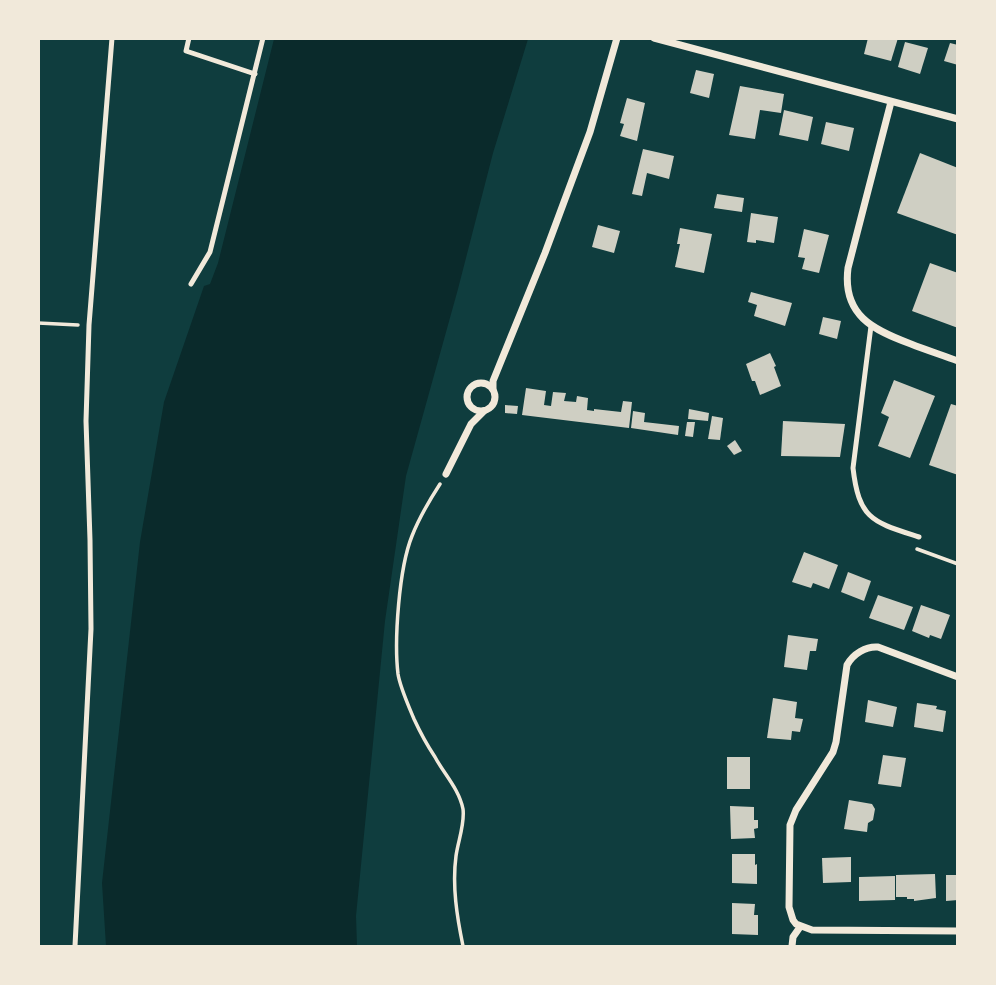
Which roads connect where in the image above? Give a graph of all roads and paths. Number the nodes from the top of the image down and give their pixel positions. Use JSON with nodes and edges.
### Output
{"nodes":[{"id":1,"x":112,"y":38,"type":"edge"},
{"id":2,"x":189,"y":38,"type":"edge"},
{"id":3,"x":263,"y":38,"type":"edge"},
{"id":4,"x":617,"y":38,"type":"edge"},
{"id":5,"x":654,"y":38,"type":"edge"},
{"id":6,"x":255,"y":74,"type":"junction"},
{"id":7,"x":891,"y":102,"type":"junction"},
{"id":8,"x":957,"y":119,"type":"edge"},
{"id":9,"x":191,"y":284,"type":"dead end"},
{"id":10,"x":38,"y":323,"type":"edge"},
{"id":11,"x":89,"y":325,"type":"junction"},
{"id":12,"x":871,"y":327,"type":"junction"},
{"id":13,"x":957,"y":361,"type":"edge"},
{"id":14,"x":497,"y":373,"type":"junction"},
{"id":15,"x":483,"y":383,"type":"junction"},
{"id":16,"x":493,"y":389,"type":"junction"},
{"id":17,"x":471,"y":408,"type":"junction"},
{"id":18,"x":484,"y":411,"type":"junction"},
{"id":19,"x":471,"y":424,"type":"junction"},
{"id":20,"x":446,"y":474,"type":"joint"},
{"id":21,"x":919,"y":537,"type":"dead end"},
{"id":22,"x":957,"y":677,"type":"edge"},
{"id":23,"x":800,"y":927,"type":"junction"},
{"id":24,"x":957,"y":931,"type":"edge"},
{"id":25,"x":75,"y":947,"type":"edge"},
{"id":26,"x":463,"y":947,"type":"edge"},
{"id":27,"x":792,"y":947,"type":"edge"}],
"edges":[{"from":1,"to":11,"type":"lane"},
{"from":2,"to":6,"type":"lane"},
{"from":3,"to":6,"type":"lane"},
{"from":4,"to":14,"type":"street"},
{"from":5,"to":7,"type":"street"},
{"from":6,"to":9,"type":"lane"},
{"from":7,"to":8,"type":"street"},
{"from":7,"to":12,"type":"street"},
{"from":10,"to":11,"type":"path"},
{"from":11,"to":25,"type":"lane"},
{"from":12,"to":13,"type":"street"},
{"from":12,"to":21,"type":"lane"},
{"from":14,"to":15,"type":"street"},
{"from":14,"to":16,"type":"street"},
{"from":15,"to":16,"type":"street"},
{"from":15,"to":17,"type":"street"},
{"from":16,"to":18,"type":"street"},
{"from":17,"to":18,"type":"street"},
{"from":17,"to":19,"type":"street"},
{"from":18,"to":19,"type":"street"},
{"from":19,"to":20,"type":"street"},
{"from":20,"to":26,"type":"path"},
{"from":22,"to":23,"type":"street"},
{"from":23,"to":24,"type":"street"},
{"from":23,"to":27,"type":"street"}]}
